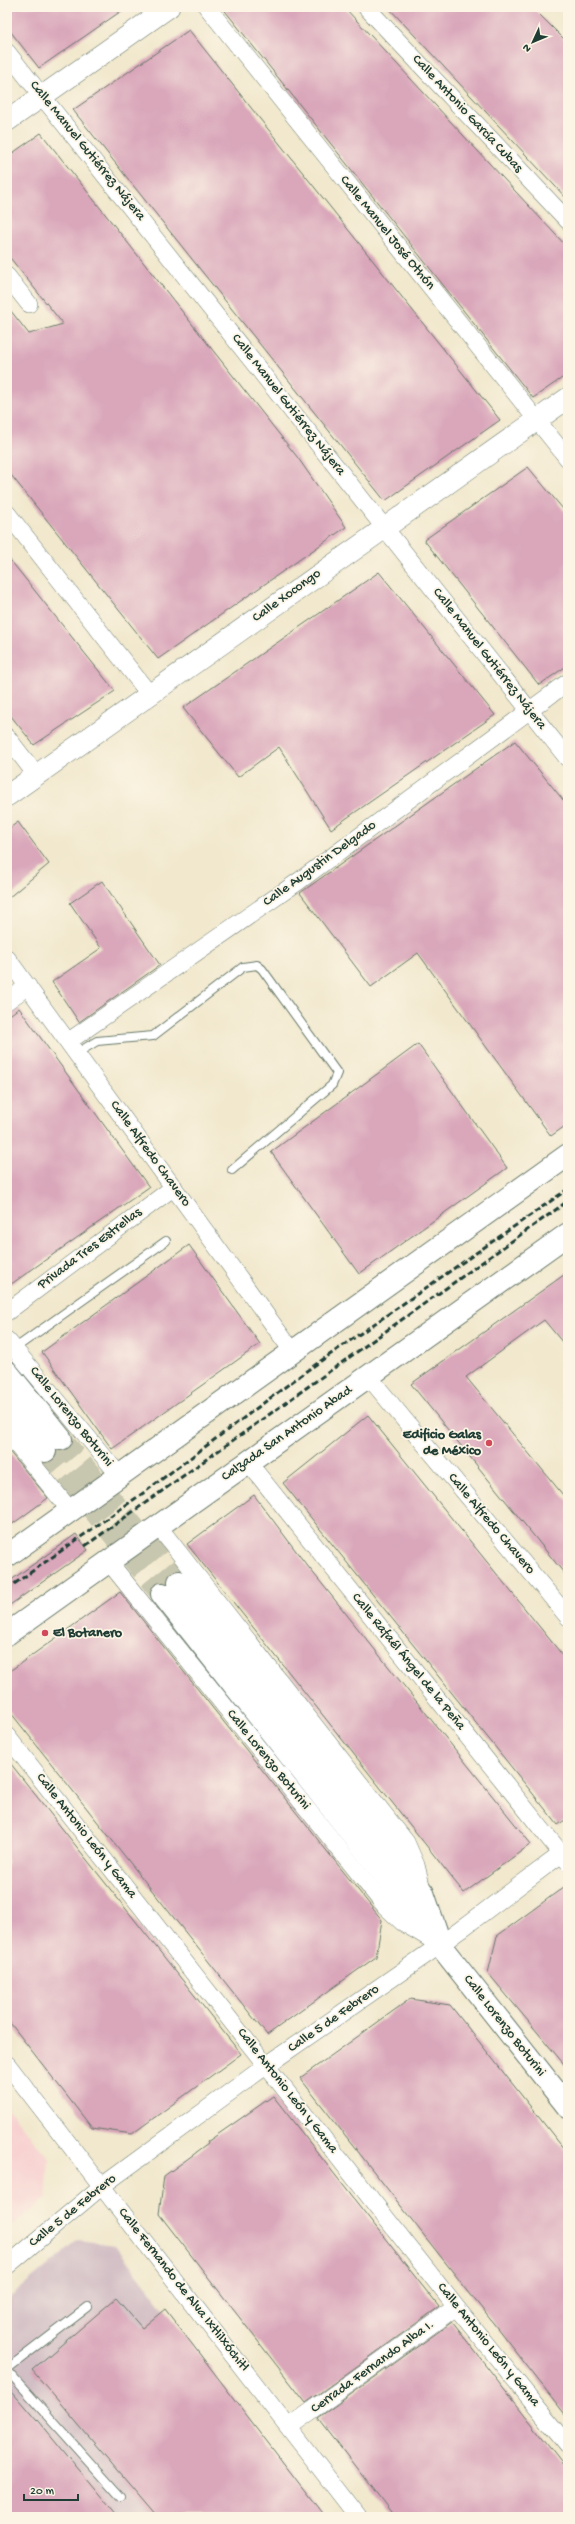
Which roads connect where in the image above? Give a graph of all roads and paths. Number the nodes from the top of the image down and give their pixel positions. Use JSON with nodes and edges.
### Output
{"nodes":[{"id":1,"x":169,"y":7,"type":"edge"},
{"id":2,"x":207,"y":7,"type":"edge"},
{"id":3,"x":366,"y":7,"type":"edge"},
{"id":4,"x":7,"y":52,"type":"edge"},
{"id":5,"x":43,"y":96,"type":"junction"},
{"id":6,"x":7,"y":120,"type":"edge"},
{"id":7,"x":568,"y":221,"type":"edge"},
{"id":8,"x":7,"y":276,"type":"edge"},
{"id":9,"x":29,"y":304,"type":"dead end"},
{"id":10,"x":568,"y":398,"type":"edge"},
{"id":11,"x":537,"y":420,"type":"junction"},
{"id":12,"x":568,"y":459,"type":"edge"},
{"id":13,"x":7,"y":513,"type":"edge"},
{"id":14,"x":384,"y":527,"type":"junction"},
{"id":15,"x":568,"y":682,"type":"edge"},
{"id":16,"x":150,"y":695,"type":"junction"},
{"id":17,"x":530,"y":711,"type":"junction"},
{"id":18,"x":7,"y":737,"type":"edge"},
{"id":19,"x":568,"y":759,"type":"edge"},
{"id":20,"x":37,"y":776,"type":"junction"},
{"id":21,"x":7,"y":796,"type":"edge"},
{"id":22,"x":7,"y":958,"type":"edge"},
{"id":23,"x":28,"y":986,"type":"junction"},
{"id":24,"x":7,"y":1001,"type":"edge"},
{"id":25,"x":73,"y":1047,"type":"junction"},
{"id":26,"x":568,"y":1155,"type":"edge"},
{"id":27,"x":232,"y":1170,"type":"dead end"},
{"id":28,"x":174,"y":1187,"type":"junction"},
{"id":29,"x":568,"y":1234,"type":"edge"},
{"id":30,"x":166,"y":1241,"type":"dead end"},
{"id":31,"x":7,"y":1312,"type":"edge"},
{"id":32,"x":11,"y":1344,"type":"edge"},
{"id":33,"x":293,"y":1352,"type":"junction"},
{"id":34,"x":7,"y":1372,"type":"edge"},
{"id":35,"x":368,"y":1376,"type":"junction"},
{"id":36,"x":7,"y":1405,"type":"edge"},
{"id":37,"x":7,"y":1433,"type":"edge"},
{"id":38,"x":248,"y":1462,"type":"junction"},
{"id":39,"x":119,"y":1475,"type":"junction"},
{"id":40,"x":70,"y":1510,"type":"junction"},
{"id":41,"x":158,"y":1526,"type":"junction"},
{"id":42,"x":7,"y":1556,"type":"edge"},
{"id":43,"x":109,"y":1562,"type":"junction"},
{"id":44,"x":568,"y":1617,"type":"edge"},
{"id":45,"x":7,"y":1634,"type":"edge"},
{"id":46,"x":7,"y":1736,"type":"edge"},
{"id":47,"x":566,"y":1855,"type":"edge"},
{"id":48,"x":423,"y":1893,"type":"junction"},
{"id":49,"x":440,"y":1945,"type":"junction"},
{"id":50,"x":7,"y":2064,"type":"edge"},
{"id":51,"x":267,"y":2065,"type":"junction"},
{"id":52,"x":568,"y":2107,"type":"edge"},
{"id":53,"x":102,"y":2186,"type":"junction"},
{"id":54,"x":7,"y":2266,"type":"edge"},
{"id":55,"x":88,"y":2307,"type":"dead end"},
{"id":56,"x":456,"y":2307,"type":"junction"},
{"id":57,"x":7,"y":2370,"type":"edge"},
{"id":58,"x":289,"y":2427,"type":"junction"},
{"id":59,"x":568,"y":2445,"type":"edge"},
{"id":60,"x":121,"y":2497,"type":"dead end"},
{"id":61,"x":358,"y":2517,"type":"edge"}],
"edges":[{"from":1,"to":5,"type":"street"},
{"from":2,"to":11,"type":"street","name":"Calle Manuel José Othón"},
{"from":3,"to":7,"type":"street","name":"Calle Antonio García Cubas"},
{"from":4,"to":5,"type":"street","name":"Calle Manuel Gutiérrez Nájera"},
{"from":5,"to":6,"type":"street"},
{"from":5,"to":14,"type":"street","name":"Calle Manuel Gutiérrez Nájera"},
{"from":8,"to":9,"type":"street"},
{"from":10,"to":11,"type":"street","name":"Calle Xocongo"},
{"from":11,"to":12,"type":"street","name":"Calle Manuel José Othón"},
{"from":11,"to":14,"type":"street","name":"Calle Xocongo"},
{"from":13,"to":16,"type":"street"},
{"from":14,"to":16,"type":"street","name":"Calle Xocongo"},
{"from":14,"to":17,"type":"street","name":"Calle Manuel Gutiérrez Nájera"},
{"from":15,"to":17,"type":"street","name":"Calle Augustin Delgado"},
{"from":16,"to":20,"type":"street","name":"Calle Xocongo"},
{"from":17,"to":19,"type":"street","name":"Calle Manuel Gutiérrez Nájera"},
{"from":17,"to":25,"type":"street","name":"Calle Augustin Delgado"},
{"from":18,"to":20,"type":"street"},
{"from":20,"to":21,"type":"street","name":"Calle Xocongo"},
{"from":22,"to":23,"type":"street","name":"Calle Alfredo Chavero"},
{"from":23,"to":24,"type":"street"},
{"from":23,"to":25,"type":"street","name":"Calle Alfredo Chavero"},
{"from":25,"to":27,"type":"lane"},
{"from":25,"to":28,"type":"street","name":"Calle Alfredo Chavero"},
{"from":26,"to":33,"type":"main road"},
{"from":28,"to":31,"type":"street","name":"Privada Tres Estrellas"},
{"from":28,"to":33,"type":"street","name":"Calle Alfredo Chavero"},
{"from":29,"to":35,"type":"main road","name":"Calzada San Antonio Abad"},
{"from":30,"to":32,"type":"lane"},
{"from":32,"to":39,"type":"street","name":"Calle Lorenzo Boturini"},
{"from":33,"to":39,"type":"main road"},
{"from":34,"to":36,"type":"main road","name":"Calle Lorenzo Boturini"},
{"from":35,"to":38,"type":"main road","name":"Calzada San Antonio Abad"},
{"from":35,"to":44,"type":"street","name":"Calle Alfredo Chavero"},
{"from":37,"to":40,"type":"street"},
{"from":38,"to":41,"type":"main road","name":"Calzada San Antonio Abad"},
{"from":38,"to":47,"type":"street","name":"Calle Rafaél Ángel de la Peña"},
{"from":39,"to":40,"type":"main road"},
{"from":40,"to":42,"type":"main road"},
{"from":41,"to":43,"type":"main road","name":"Calzada San Antonio Abad"},
{"from":41,"to":48,"type":"street","name":"Calle Lorenzo Boturini"},
{"from":43,"to":45,"type":"main road","name":"Calzada San Antonio Abad"},
{"from":43,"to":49,"type":"street","name":"Calle Lorenzo Boturini"},
{"from":46,"to":51,"type":"street","name":"Calle Antonio León y Gama"},
{"from":47,"to":49,"type":"street","name":"Calle 5 de Febrero"},
{"from":48,"to":49,"type":"main road","name":"Calle Lorenzo Boturini"},
{"from":48,"to":49,"type":"main road","name":"Calle Lorenzo Boturini"},
{"from":49,"to":51,"type":"street","name":"Calle 5 de Febrero"},
{"from":49,"to":52,"type":"main road","name":"Calle Lorenzo Boturini"},
{"from":50,"to":53,"type":"street","name":"Calle Fernando de Alva Ixtlilxóchitl"},
{"from":51,"to":53,"type":"street","name":"Calle 5 de Febrero"},
{"from":51,"to":56,"type":"street","name":"Calle Antonio León y Gama"},
{"from":53,"to":54,"type":"street","name":"Calle 5 de Febrero"},
{"from":53,"to":58,"type":"street","name":"Calle Fernando de Alva Ixtlilxóchitl"},
{"from":55,"to":57,"type":"lane"},
{"from":56,"to":58,"type":"street","name":"Cerrada Fernando Alba I."},
{"from":56,"to":59,"type":"street","name":"Calle Antonio León y Gama"},
{"from":57,"to":60,"type":"lane"},
{"from":58,"to":61,"type":"street","name":"Calle Fernando de Alva Ixtlilxóchitl"}]}
